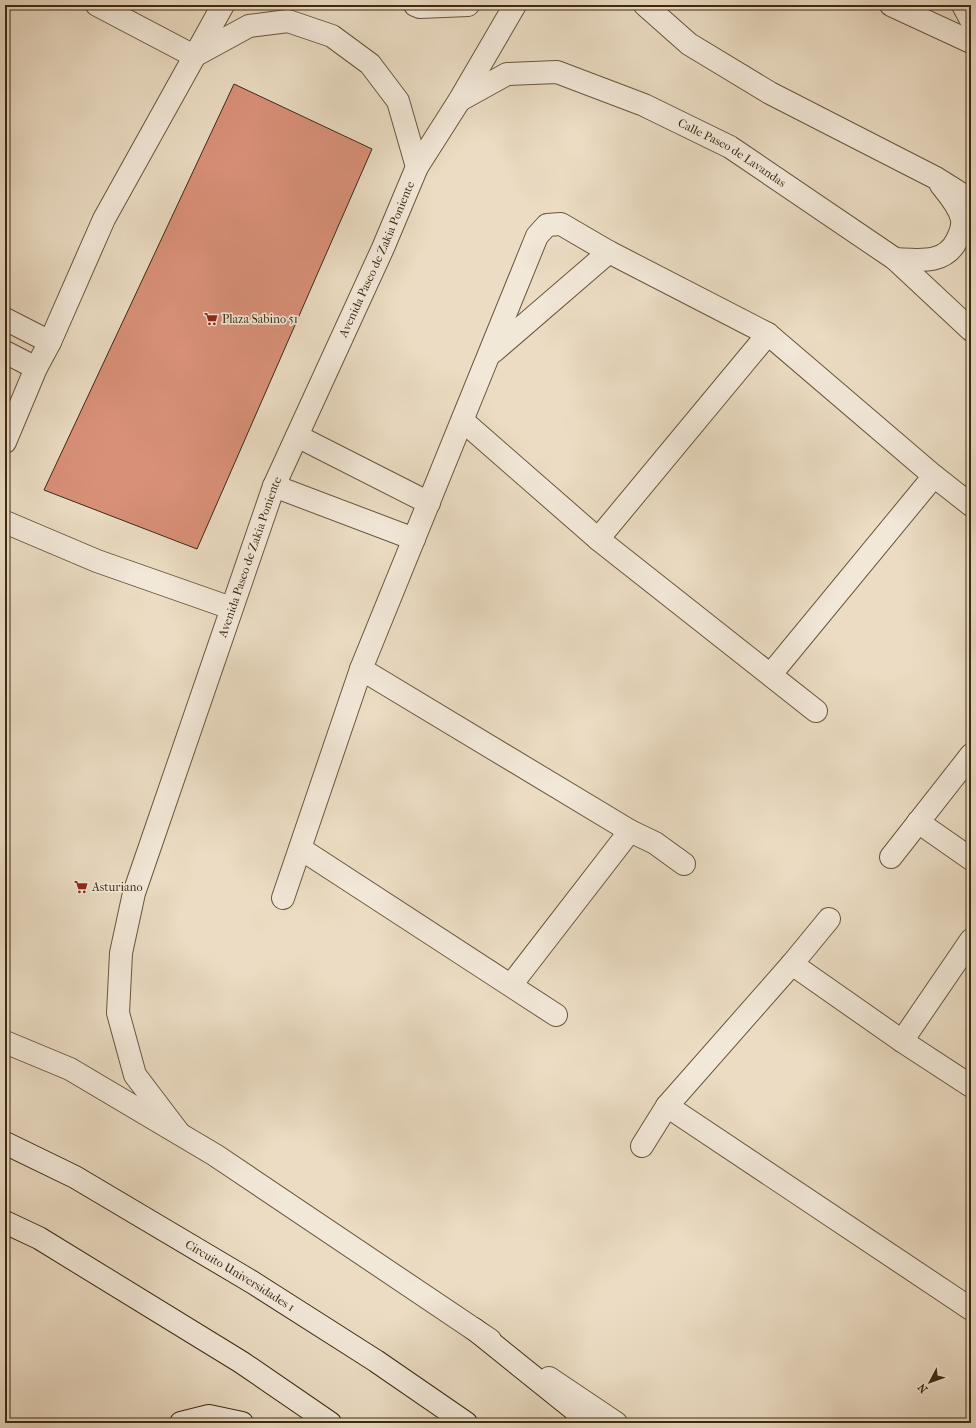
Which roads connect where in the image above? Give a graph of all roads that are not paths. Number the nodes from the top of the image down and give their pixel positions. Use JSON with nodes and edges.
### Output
{"nodes":[{"id":1,"x":97,"y":5,"type":"edge"},
{"id":2,"x":223,"y":5,"type":"edge"},
{"id":3,"x":415,"y":5,"type":"edge"},
{"id":4,"x":468,"y":5,"type":"edge"},
{"id":5,"x":515,"y":5,"type":"edge"},
{"id":6,"x":645,"y":5,"type":"edge"},
{"id":7,"x":891,"y":5,"type":"edge"},
{"id":8,"x":964,"y":5,"type":"edge"},
{"id":9,"x":971,"y":20,"type":"edge"},
{"id":10,"x":971,"y":42,"type":"edge"},
{"id":11,"x":194,"y":56,"type":"junction"},
{"id":12,"x":459,"y":101,"type":"junction"},
{"id":13,"x":417,"y":168,"type":"junction"},
{"id":14,"x":936,"y":178,"type":"junction"},
{"id":15,"x":971,"y":200,"type":"edge"},
{"id":16,"x":609,"y":252,"type":"junction"},
{"id":17,"x":895,"y":259,"type":"junction"},
{"id":18,"x":5,"y":320,"type":"edge"},
{"id":19,"x":971,"y":330,"type":"edge"},
{"id":20,"x":768,"y":334,"type":"junction"},
{"id":21,"x":50,"y":342,"type":"junction"},
{"id":22,"x":5,"y":352,"type":"edge"},
{"id":23,"x":490,"y":354,"type":"junction"},
{"id":24,"x":36,"y":368,"type":"junction"},
{"id":25,"x":463,"y":421,"type":"junction"},
{"id":26,"x":297,"y":436,"type":"junction"},
{"id":27,"x":5,"y":442,"type":"edge"},
{"id":28,"x":934,"y":476,"type":"junction"},
{"id":29,"x":274,"y":486,"type":"junction"},
{"id":30,"x":429,"y":503,"type":"junction"},
{"id":31,"x":971,"y":505,"type":"edge"},
{"id":32,"x":5,"y":522,"type":"edge"},
{"id":33,"x":414,"y":539,"type":"junction"},
{"id":34,"x":598,"y":539,"type":"junction"},
{"id":35,"x":231,"y":608,"type":"junction"},
{"id":36,"x":361,"y":669,"type":"junction"},
{"id":37,"x":771,"y":674,"type":"junction"},
{"id":38,"x":816,"y":711,"type":"dead end"},
{"id":39,"x":971,"y":755,"type":"edge"},
{"id":40,"x":918,"y":822,"type":"junction"},
{"id":41,"x":630,"y":831,"type":"junction"},
{"id":42,"x":301,"y":849,"type":"junction"},
{"id":43,"x":891,"y":857,"type":"dead end"},
{"id":44,"x":971,"y":859,"type":"edge"},
{"id":45,"x":684,"y":864,"type":"dead end"},
{"id":46,"x":283,"y":898,"type":"dead end"},
{"id":47,"x":830,"y":919,"type":"dead end"},
{"id":48,"x":971,"y":940,"type":"edge"},
{"id":49,"x":792,"y":964,"type":"junction"},
{"id":50,"x":511,"y":985,"type":"junction"},
{"id":51,"x":556,"y":1015,"type":"dead end"},
{"id":52,"x":902,"y":1041,"type":"junction"},
{"id":53,"x":5,"y":1042,"type":"edge"},
{"id":54,"x":971,"y":1086,"type":"edge"},
{"id":55,"x":667,"y":1106,"type":"junction"},
{"id":56,"x":179,"y":1133,"type":"junction"},
{"id":57,"x":5,"y":1143,"type":"edge"},
{"id":58,"x":642,"y":1146,"type":"dead end"},
{"id":59,"x":5,"y":1222,"type":"edge"},
{"id":60,"x":971,"y":1309,"type":"edge"},
{"id":61,"x":474,"y":1329,"type":"junction"},
{"id":62,"x":181,"y":1423,"type":"edge"},
{"id":63,"x":242,"y":1423,"type":"edge"},
{"id":64,"x":330,"y":1423,"type":"edge"},
{"id":65,"x":466,"y":1423,"type":"edge"},
{"id":66,"x":591,"y":1423,"type":"edge"},
{"id":67,"x":616,"y":1423,"type":"edge"}],
"edges":[{"from":1,"to":11,"type":"street"},
{"from":2,"to":11,"type":"street"},
{"from":3,"to":4,"type":"street"},
{"from":5,"to":12,"type":"street","name":"Avenida Paseo de Zakia Poniente"},
{"from":6,"to":14,"type":"street"},
{"from":7,"to":10,"type":"street"},
{"from":8,"to":9,"type":"street"},
{"from":11,"to":13,"type":"street"},
{"from":11,"to":21,"type":"street"},
{"from":12,"to":13,"type":"street","name":"Avenida Paseo de Zakia Poniente"},
{"from":12,"to":17,"type":"street","name":"Calle Paseo de Lavandas"},
{"from":13,"to":26,"type":"street","name":"Avenida Paseo de Zakia Poniente"},
{"from":14,"to":15,"type":"street"},
{"from":14,"to":17,"type":"street"},
{"from":16,"to":20,"type":"street"},
{"from":16,"to":23,"type":"street"},
{"from":16,"to":23,"type":"street"},
{"from":17,"to":19,"type":"street","name":"Calle Paseo de Lavandas"},
{"from":18,"to":21,"type":"street"},
{"from":20,"to":28,"type":"street"},
{"from":20,"to":34,"type":"street"},
{"from":21,"to":24,"type":"street"},
{"from":22,"to":24,"type":"street"},
{"from":23,"to":25,"type":"street"},
{"from":24,"to":27,"type":"street"},
{"from":25,"to":30,"type":"street"},
{"from":25,"to":34,"type":"street"},
{"from":26,"to":29,"type":"street","name":"Avenida Paseo de Zakia Poniente"},
{"from":26,"to":30,"type":"street"},
{"from":28,"to":31,"type":"street"},
{"from":28,"to":37,"type":"street"},
{"from":29,"to":33,"type":"street"},
{"from":29,"to":35,"type":"street","name":"Avenida Paseo de Zakia Poniente"},
{"from":30,"to":33,"type":"street"},
{"from":32,"to":35,"type":"street"},
{"from":33,"to":36,"type":"street"},
{"from":34,"to":37,"type":"street"},
{"from":35,"to":56,"type":"street","name":"Avenida Paseo de Zakia Poniente"},
{"from":36,"to":41,"type":"street"},
{"from":36,"to":42,"type":"street"},
{"from":37,"to":38,"type":"street"},
{"from":39,"to":40,"type":"street"},
{"from":40,"to":43,"type":"street"},
{"from":40,"to":44,"type":"street"},
{"from":41,"to":45,"type":"street"},
{"from":41,"to":50,"type":"street"},
{"from":42,"to":46,"type":"street"},
{"from":42,"to":50,"type":"street"},
{"from":47,"to":49,"type":"street"},
{"from":48,"to":52,"type":"street"},
{"from":49,"to":52,"type":"street"},
{"from":49,"to":55,"type":"street"},
{"from":50,"to":51,"type":"street"},
{"from":52,"to":54,"type":"street"},
{"from":53,"to":56,"type":"street"},
{"from":55,"to":58,"type":"street"},
{"from":55,"to":60,"type":"street"},
{"from":56,"to":61,"type":"street"},
{"from":57,"to":65,"type":"street","name":"Circuito Universidades 1"},
{"from":59,"to":64,"type":"street"},
{"from":61,"to":66,"type":"street"},
{"from":61,"to":67,"type":"street"},
{"from":62,"to":63,"type":"street"}]}
